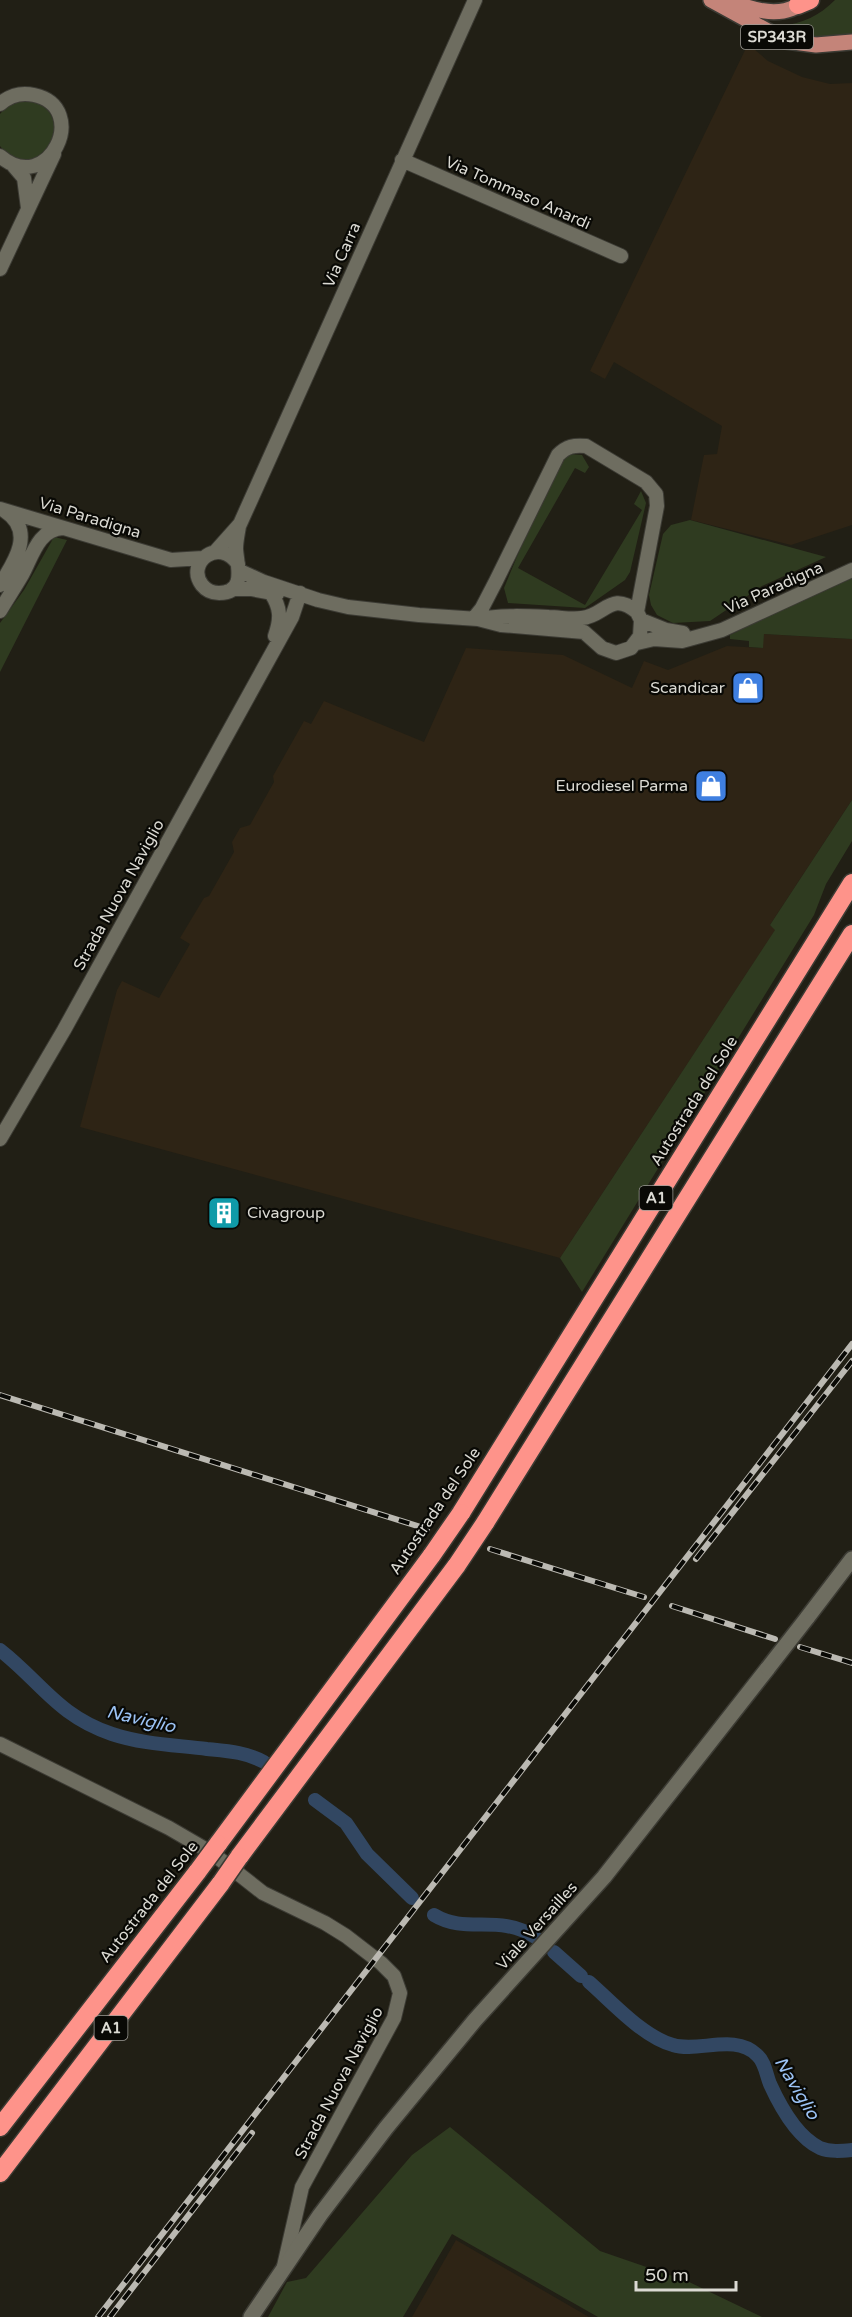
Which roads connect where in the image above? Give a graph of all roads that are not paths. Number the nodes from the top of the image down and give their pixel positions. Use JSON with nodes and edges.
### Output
{"nodes":[{"id":1,"x":475,"y":0,"type":"edge"},
{"id":2,"x":711,"y":0,"type":"edge"},
{"id":3,"x":729,"y":0,"type":"edge"},
{"id":4,"x":804,"y":2,"type":"edge"},
{"id":5,"x":852,"y":42,"type":"edge"},
{"id":6,"x":0,"y":104,"type":"edge"},
{"id":7,"x":58,"y":146,"type":"junction"},
{"id":8,"x":5,"y":159,"type":"edge"},
{"id":9,"x":402,"y":160,"type":"junction"},
{"id":10,"x":28,"y":210,"type":"junction"},
{"id":11,"x":621,"y":256,"type":"dead end"},
{"id":12,"x":1,"y":266,"type":"edge"},
{"id":13,"x":0,"y":509,"type":"edge"},
{"id":14,"x":240,"y":524,"type":"junction"},
{"id":15,"x":66,"y":528,"type":"junction"},
{"id":16,"x":209,"y":555,"type":"junction"},
{"id":17,"x":171,"y":560,"type":"junction"},
{"id":18,"x":239,"y":567,"type":"junction"},
{"id":19,"x":852,"y":570,"type":"edge"},
{"id":20,"x":198,"y":576,"type":"junction"},
{"id":21,"x":0,"y":585,"type":"edge"},
{"id":22,"x":232,"y":589,"type":"junction"},
{"id":23,"x":271,"y":593,"type":"junction"},
{"id":24,"x":299,"y":595,"type":"junction"},
{"id":25,"x":0,"y":611,"type":"edge"},
{"id":26,"x":598,"y":611,"type":"junction"},
{"id":27,"x":639,"y":616,"type":"junction"},
{"id":28,"x":476,"y":618,"type":"junction"},
{"id":29,"x":709,"y":633,"type":"junction"},
{"id":30,"x":596,"y":642,"type":"junction"},
{"id":31,"x":637,"y":643,"type":"junction"},
{"id":32,"x":265,"y":666,"type":"junction"},
{"id":33,"x":852,"y":882,"type":"edge"},
{"id":34,"x":852,"y":934,"type":"edge"},
{"id":35,"x":0,"y":1139,"type":"edge"},
{"id":36,"x":852,"y":1559,"type":"edge"},
{"id":37,"x":0,"y":1744,"type":"edge"},
{"id":38,"x":0,"y":2127,"type":"edge"},
{"id":39,"x":0,"y":2173,"type":"edge"},
{"id":40,"x":284,"y":2266,"type":"junction"},
{"id":41,"x":251,"y":2317,"type":"edge"}],
"edges":[{"from":1,"to":9,"type":"street","name":"Via Carra"},
{"from":2,"to":5,"type":"main road","number":"SP343R"},
{"from":3,"to":4,"type":"main road","number":"SP343R"},
{"from":6,"to":7,"type":"street"},
{"from":7,"to":8,"type":"street"},
{"from":7,"to":10,"type":"street"},
{"from":8,"to":10,"type":"street"},
{"from":9,"to":11,"type":"street","name":"Via Tommaso Anardi"},
{"from":9,"to":14,"type":"street","name":"Via Carra"},
{"from":10,"to":12,"type":"street"},
{"from":13,"to":15,"type":"street","name":"Via Paradigna"},
{"from":13,"to":21,"type":"street"},
{"from":14,"to":16,"type":"street","name":"Via Carra"},
{"from":14,"to":18,"type":"street","name":"Via Carra"},
{"from":15,"to":17,"type":"street","name":"Via Paradigna"},
{"from":15,"to":25,"type":"street"},
{"from":16,"to":17,"type":"street"},
{"from":16,"to":18,"type":"street"},
{"from":16,"to":20,"type":"street"},
{"from":17,"to":20,"type":"street"},
{"from":18,"to":22,"type":"street"},
{"from":18,"to":24,"type":"street"},
{"from":19,"to":29,"type":"street","name":"Via Paradigna"},
{"from":20,"to":22,"type":"street"},
{"from":22,"to":23,"type":"street"},
{"from":23,"to":24,"type":"street"},
{"from":23,"to":32,"type":"street","name":"Strada Nuova Naviglio"},
{"from":24,"to":28,"type":"street","name":"Via Paradigna"},
{"from":24,"to":32,"type":"street","name":"Strada Nuova Naviglio"},
{"from":26,"to":27,"type":"street","name":"Via Paradigna"},
{"from":26,"to":28,"type":"street","name":"Via Paradigna"},
{"from":26,"to":30,"type":"street"},
{"from":27,"to":28,"type":"street"},
{"from":27,"to":29,"type":"street","name":"Via Paradigna"},
{"from":27,"to":31,"type":"street"},
{"from":28,"to":30,"type":"street","name":"Via Paradigna"},
{"from":29,"to":31,"type":"street","name":"Via Paradigna"},
{"from":30,"to":31,"type":"street","name":"Via Paradigna"},
{"from":32,"to":35,"type":"street","name":"Strada Nuova Naviglio"},
{"from":33,"to":38,"type":"highway","name":"Autostrada del Sole","number":"A1","bridge":true},
{"from":34,"to":39,"type":"highway","number":"A1","bridge":true},
{"from":36,"to":40,"type":"street","name":"Viale Versailles","bridge":true},
{"from":37,"to":40,"type":"street","name":"Strada Nuova Naviglio"},
{"from":40,"to":41,"type":"street","name":"Viale Versailles"}]}
